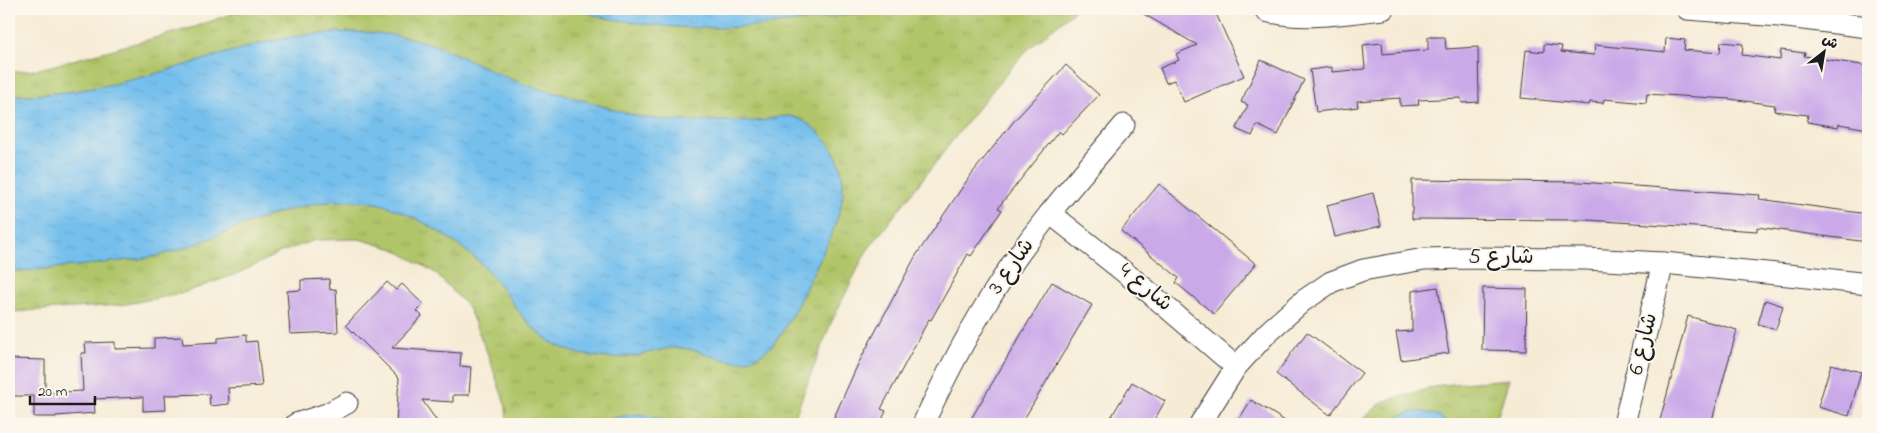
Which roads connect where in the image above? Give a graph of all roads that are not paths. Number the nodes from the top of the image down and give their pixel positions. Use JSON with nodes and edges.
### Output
{"nodes":[{"id":1,"x":1383,"y":9,"type":"edge"},
{"id":2,"x":1687,"y":9,"type":"edge"},
{"id":3,"x":1266,"y":11,"type":"dead end"},
{"id":4,"x":1868,"y":27,"type":"edge"},
{"id":5,"x":1124,"y":125,"type":"dead end"},
{"id":6,"x":1050,"y":213,"type":"junction"},
{"id":7,"x":1663,"y":263,"type":"junction"},
{"id":8,"x":1868,"y":284,"type":"edge"},
{"id":9,"x":1236,"y":367,"type":"junction"},
{"id":10,"x":347,"y":402,"type":"dead end"},
{"id":11,"x":296,"y":424,"type":"edge"},
{"id":12,"x":923,"y":424,"type":"edge"},
{"id":13,"x":1200,"y":424,"type":"edge"},
{"id":14,"x":1624,"y":424,"type":"edge"}],
"edges":[{"from":1,"to":3,"type":"street"},
{"from":2,"to":4,"type":"street"},
{"from":5,"to":6,"type":"street","name":"شارع 3"},
{"from":6,"to":9,"type":"street","name":"شارع 4"},
{"from":6,"to":12,"type":"street","name":"شارع 3"},
{"from":7,"to":8,"type":"street","name":"شارع 5"},
{"from":7,"to":9,"type":"street","name":"شارع 5"},
{"from":7,"to":14,"type":"street","name":"شارع 6"},
{"from":9,"to":13,"type":"street","name":"شارع 5"},
{"from":10,"to":11,"type":"street"}]}
